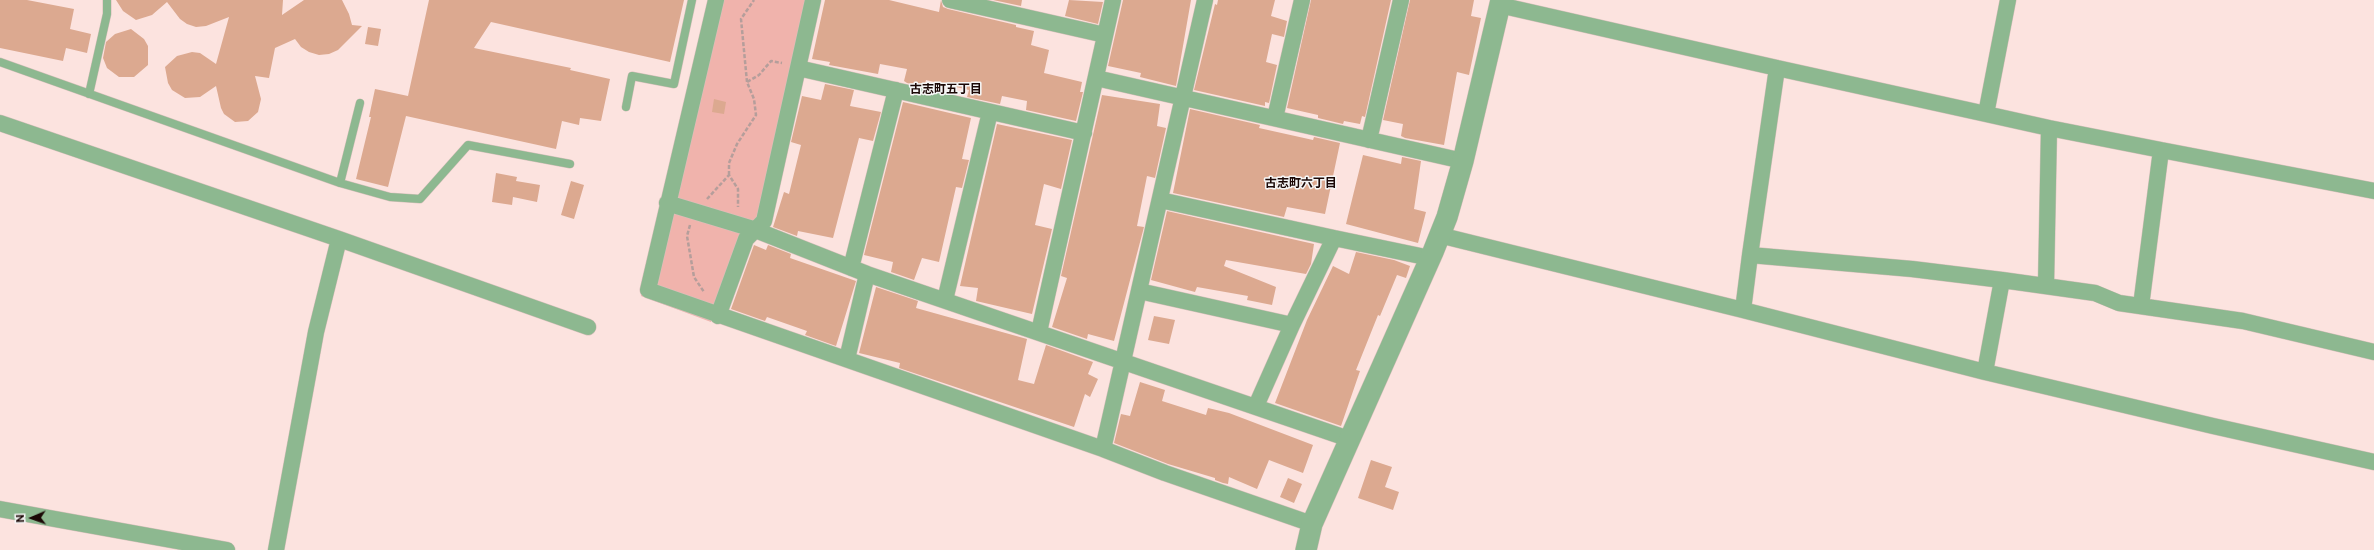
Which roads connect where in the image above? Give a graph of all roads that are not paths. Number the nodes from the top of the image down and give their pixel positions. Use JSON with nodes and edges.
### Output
{"nodes":[{"id":1,"x":107,"y":0,"type":"edge"},
{"id":2,"x":692,"y":0,"type":"edge"},
{"id":3,"x":716,"y":0,"type":"edge"},
{"id":4,"x":813,"y":0,"type":"edge"},
{"id":5,"x":950,"y":0,"type":"edge"},
{"id":6,"x":1113,"y":0,"type":"edge"},
{"id":7,"x":1205,"y":0,"type":"edge"},
{"id":8,"x":1302,"y":0,"type":"edge"},
{"id":9,"x":1400,"y":0,"type":"edge"},
{"id":10,"x":2008,"y":0,"type":"edge"},
{"id":11,"x":1500,"y":2,"type":"edge"},
{"id":12,"x":1105,"y":35,"type":"junction"},
{"id":13,"x":0,"y":62,"type":"edge"},
{"id":14,"x":798,"y":68,"type":"junction"},
{"id":15,"x":1777,"y":68,"type":"junction"},
{"id":16,"x":1096,"y":78,"type":"junction"},
{"id":17,"x":896,"y":90,"type":"junction"},
{"id":18,"x":89,"y":94,"type":"junction"},
{"id":19,"x":1183,"y":98,"type":"junction"},
{"id":20,"x":360,"y":102,"type":"dead end"},
{"id":21,"x":626,"y":108,"type":"dead end"},
{"id":22,"x":990,"y":112,"type":"junction"},
{"id":23,"x":1986,"y":114,"type":"junction"},
{"id":24,"x":1275,"y":118,"type":"junction"},
{"id":25,"x":0,"y":123,"type":"edge"},
{"id":26,"x":2049,"y":128,"type":"junction"},
{"id":27,"x":1084,"y":133,"type":"junction"},
{"id":28,"x":1369,"y":140,"type":"junction"},
{"id":29,"x":2161,"y":150,"type":"junction"},
{"id":30,"x":1464,"y":161,"type":"junction"},
{"id":31,"x":570,"y":164,"type":"dead end"},
{"id":32,"x":340,"y":183,"type":"junction"},
{"id":33,"x":2374,"y":191,"type":"edge"},
{"id":34,"x":1160,"y":200,"type":"junction"},
{"id":35,"x":667,"y":203,"type":"junction"},
{"id":36,"x":754,"y":229,"type":"junction"},
{"id":37,"x":1439,"y":236,"type":"junction"},
{"id":38,"x":1334,"y":238,"type":"junction"},
{"id":39,"x":338,"y":239,"type":"junction"},
{"id":40,"x":1750,"y":255,"type":"junction"},
{"id":41,"x":1430,"y":258,"type":"junction"},
{"id":42,"x":851,"y":268,"type":"junction"},
{"id":43,"x":867,"y":274,"type":"junction"},
{"id":44,"x":2002,"y":280,"type":"junction"},
{"id":45,"x":2046,"y":285,"type":"junction"},
{"id":46,"x":1139,"y":291,"type":"junction"},
{"id":47,"x":945,"y":300,"type":"junction"},
{"id":48,"x":2141,"y":306,"type":"junction"},
{"id":49,"x":1743,"y":310,"type":"junction"},
{"id":50,"x":718,"y":316,"type":"junction"},
{"id":51,"x":1292,"y":325,"type":"junction"},
{"id":52,"x":588,"y":327,"type":"dead end"},
{"id":53,"x":1039,"y":332,"type":"junction"},
{"id":54,"x":2374,"y":352,"type":"edge"},
{"id":55,"x":848,"y":359,"type":"junction"},
{"id":56,"x":1124,"y":360,"type":"junction"},
{"id":57,"x":1985,"y":372,"type":"junction"},
{"id":58,"x":1256,"y":406,"type":"junction"},
{"id":59,"x":1350,"y":439,"type":"junction"},
{"id":60,"x":1103,"y":449,"type":"junction"},
{"id":61,"x":2374,"y":462,"type":"edge"},
{"id":62,"x":0,"y":509,"type":"edge"},
{"id":63,"x":1312,"y":524,"type":"junction"},
{"id":64,"x":227,"y":550,"type":"edge"},
{"id":65,"x":276,"y":550,"type":"edge"},
{"id":66,"x":1306,"y":550,"type":"edge"}],
"edges":[{"from":1,"to":18,"type":"lane"},
{"from":2,"to":21,"type":"lane"},
{"from":3,"to":35,"type":"street"},
{"from":4,"to":14,"type":"street"},
{"from":5,"to":12,"type":"street"},
{"from":6,"to":12,"type":"street"},
{"from":7,"to":19,"type":"street"},
{"from":8,"to":24,"type":"street"},
{"from":9,"to":28,"type":"street"},
{"from":10,"to":23,"type":"street"},
{"from":11,"to":15,"type":"street"},
{"from":11,"to":30,"type":"street"},
{"from":12,"to":16,"type":"street"},
{"from":13,"to":18,"type":"lane"},
{"from":14,"to":17,"type":"street"},
{"from":14,"to":36,"type":"street"},
{"from":15,"to":23,"type":"street"},
{"from":15,"to":40,"type":"street"},
{"from":16,"to":19,"type":"street"},
{"from":16,"to":27,"type":"street"},
{"from":17,"to":22,"type":"street"},
{"from":17,"to":42,"type":"street"},
{"from":18,"to":32,"type":"lane"},
{"from":19,"to":24,"type":"street"},
{"from":19,"to":34,"type":"street"},
{"from":20,"to":32,"type":"lane"},
{"from":22,"to":27,"type":"street"},
{"from":22,"to":47,"type":"street"},
{"from":23,"to":26,"type":"street"},
{"from":24,"to":28,"type":"street"},
{"from":25,"to":39,"type":"street"},
{"from":26,"to":29,"type":"street"},
{"from":26,"to":45,"type":"street"},
{"from":27,"to":53,"type":"street"},
{"from":28,"to":30,"type":"street"},
{"from":29,"to":33,"type":"street"},
{"from":29,"to":48,"type":"street"},
{"from":30,"to":37,"type":"street"},
{"from":31,"to":32,"type":"lane"},
{"from":34,"to":38,"type":"street"},
{"from":34,"to":46,"type":"street"},
{"from":35,"to":36,"type":"street"},
{"from":35,"to":50,"type":"street"},
{"from":36,"to":42,"type":"street"},
{"from":36,"to":50,"type":"street"},
{"from":37,"to":41,"type":"street"},
{"from":37,"to":49,"type":"street"},
{"from":38,"to":41,"type":"street"},
{"from":38,"to":51,"type":"street"},
{"from":39,"to":52,"type":"street"},
{"from":39,"to":65,"type":"street"},
{"from":40,"to":44,"type":"street"},
{"from":40,"to":49,"type":"street"},
{"from":41,"to":59,"type":"street"},
{"from":42,"to":43,"type":"street"},
{"from":43,"to":47,"type":"street"},
{"from":43,"to":55,"type":"street"},
{"from":44,"to":45,"type":"street"},
{"from":44,"to":57,"type":"street"},
{"from":45,"to":48,"type":"street"},
{"from":46,"to":51,"type":"street"},
{"from":46,"to":56,"type":"street"},
{"from":47,"to":53,"type":"street"},
{"from":48,"to":54,"type":"street"},
{"from":49,"to":57,"type":"street"},
{"from":50,"to":55,"type":"street"},
{"from":51,"to":58,"type":"street"},
{"from":53,"to":56,"type":"street"},
{"from":55,"to":60,"type":"street"},
{"from":56,"to":58,"type":"street"},
{"from":56,"to":60,"type":"street"},
{"from":57,"to":61,"type":"street"},
{"from":58,"to":59,"type":"street"},
{"from":59,"to":63,"type":"street"},
{"from":60,"to":63,"type":"street"},
{"from":62,"to":64,"type":"street"},
{"from":63,"to":66,"type":"street"}]}
